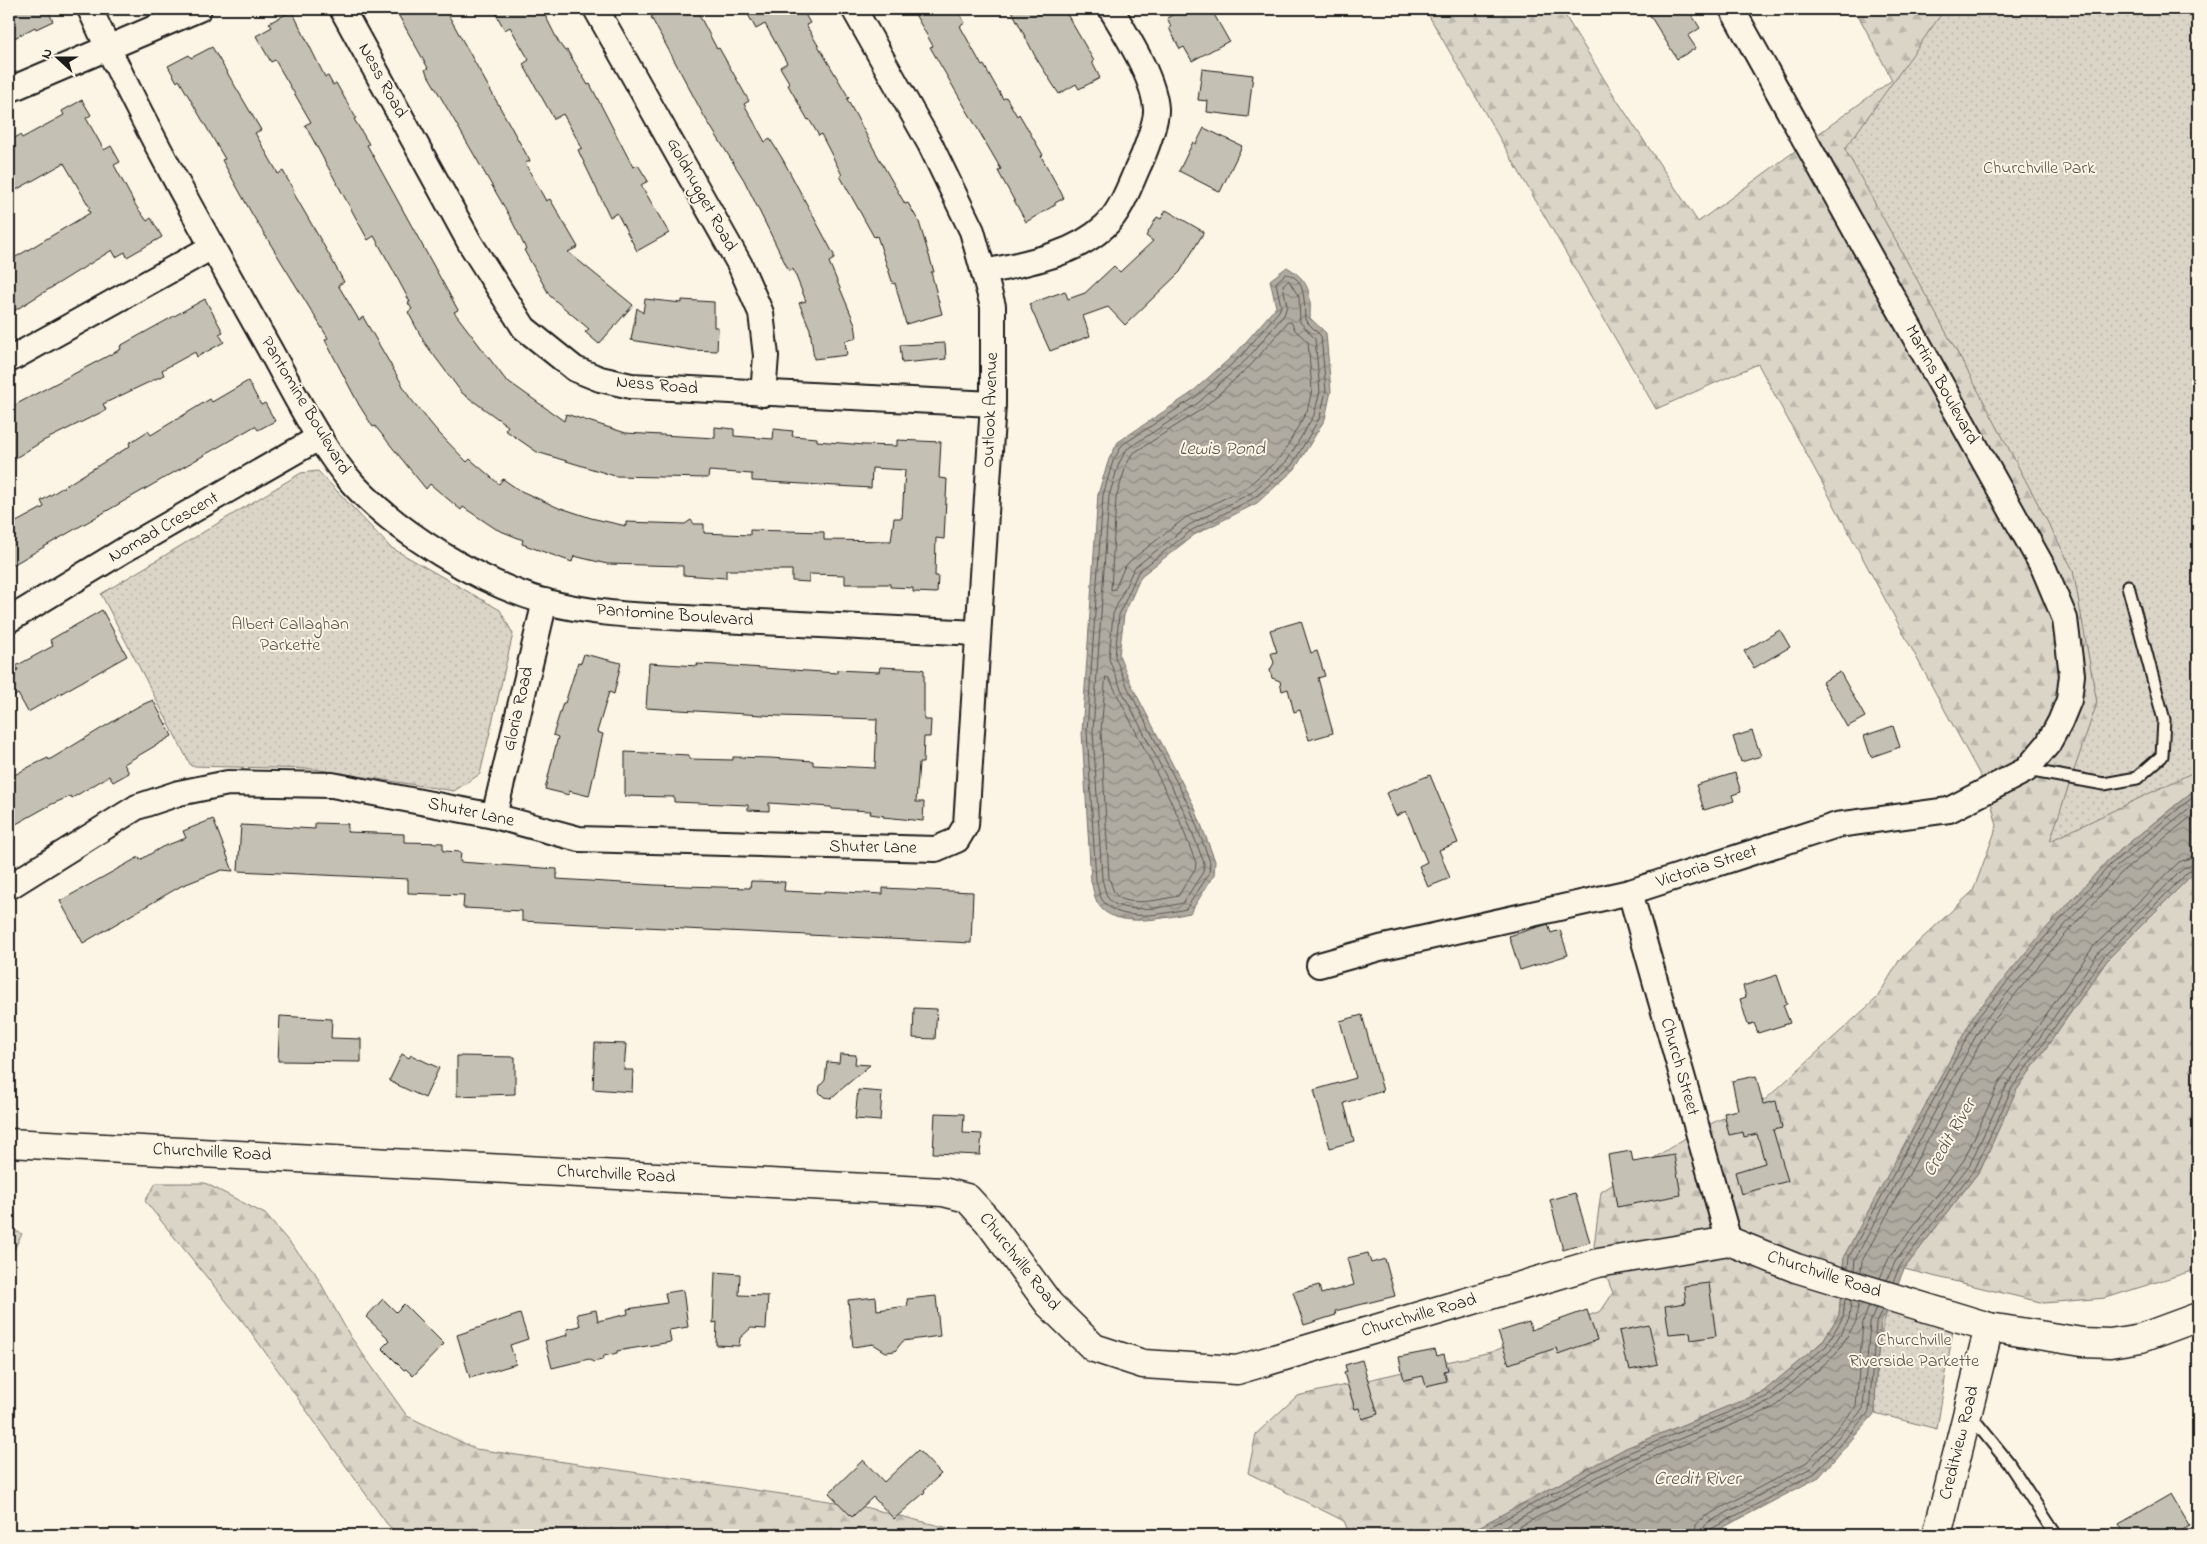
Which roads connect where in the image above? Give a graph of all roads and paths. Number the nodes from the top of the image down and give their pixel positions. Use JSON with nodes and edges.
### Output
{"nodes":[{"id":1,"x":90,"y":9,"type":"edge"},
{"id":2,"x":199,"y":9,"type":"edge"},
{"id":3,"x":342,"y":9,"type":"edge"},
{"id":4,"x":596,"y":9,"type":"edge"},
{"id":5,"x":854,"y":9,"type":"edge"},
{"id":6,"x":1111,"y":9,"type":"edge"},
{"id":7,"x":1732,"y":9,"type":"edge"},
{"id":8,"x":108,"y":49,"type":"junction"},
{"id":9,"x":9,"y":90,"type":"edge"},
{"id":10,"x":212,"y":246,"type":"junction"},
{"id":11,"x":984,"y":272,"type":"junction"},
{"id":12,"x":9,"y":360,"type":"edge"},
{"id":13,"x":762,"y":394,"type":"junction"},
{"id":14,"x":993,"y":404,"type":"junction"},
{"id":15,"x":320,"y":437,"type":"junction"},
{"id":16,"x":2128,"y":586,"type":"dead end"},
{"id":17,"x":545,"y":601,"type":"junction"},
{"id":18,"x":9,"y":620,"type":"edge"},
{"id":19,"x":977,"y":633,"type":"junction"},
{"id":20,"x":2026,"y":770,"type":"junction"},
{"id":21,"x":494,"y":816,"type":"junction"},
{"id":22,"x":957,"y":840,"type":"joint"},
{"id":23,"x":9,"y":887,"type":"edge"},
{"id":24,"x":1630,"y":892,"type":"junction"},
{"id":25,"x":1320,"y":964,"type":"dead end"},
{"id":26,"x":9,"y":1143,"type":"edge"},
{"id":27,"x":1729,"y":1241,"type":"junction"},
{"id":28,"x":2198,"y":1317,"type":"edge"},
{"id":29,"x":1989,"y":1327,"type":"junction"},
{"id":30,"x":1968,"y":1412,"type":"junction"},
{"id":31,"x":1937,"y":1535,"type":"edge"},
{"id":32,"x":2056,"y":1535,"type":"edge"}],
"edges":[{"from":1,"to":8,"type":"street","name":"Pantomine Boulevard"},
{"from":2,"to":8,"type":"street"},
{"from":3,"to":13,"type":"street","name":"Ness Road"},
{"from":4,"to":13,"type":"street","name":"Goldnugget Road"},
{"from":5,"to":11,"type":"street","name":"Outlook Avenue"},
{"from":6,"to":11,"type":"street"},
{"from":7,"to":20,"type":"street","name":"Martins Boulevard"},
{"from":8,"to":9,"type":"street"},
{"from":8,"to":10,"type":"street","name":"Pantomine Boulevard"},
{"from":10,"to":12,"type":"street"},
{"from":10,"to":15,"type":"street","name":"Pantomine Boulevard"},
{"from":11,"to":14,"type":"street","name":"Outlook Avenue"},
{"from":13,"to":14,"type":"street","name":"Ness Road"},
{"from":14,"to":19,"type":"street","name":"Outlook Avenue"},
{"from":15,"to":17,"type":"street","name":"Pantomine Boulevard"},
{"from":15,"to":18,"type":"street","name":"Nomad Crescent"},
{"from":16,"to":20,"type":"lane"},
{"from":17,"to":19,"type":"street","name":"Pantomine Boulevard"},
{"from":17,"to":21,"type":"street","name":"Gloria Road"},
{"from":19,"to":22,"type":"street","name":"Outlook Avenue"},
{"from":20,"to":24,"type":"street","name":"Victoria Street"},
{"from":21,"to":22,"type":"street","name":"Shuter Lane"},
{"from":21,"to":23,"type":"street","name":"Shuter Lane"},
{"from":24,"to":25,"type":"street","name":"Victoria Street"},
{"from":24,"to":27,"type":"street","name":"Church Street"},
{"from":26,"to":27,"type":"street","name":"Churchville Road"},
{"from":27,"to":29,"type":"street","name":"Churchville Road"},
{"from":28,"to":29,"type":"street"},
{"from":29,"to":30,"type":"street","name":"Creditview Road"},
{"from":30,"to":31,"type":"street","name":"Creditview Road"},
{"from":30,"to":32,"type":"lane"}]}
